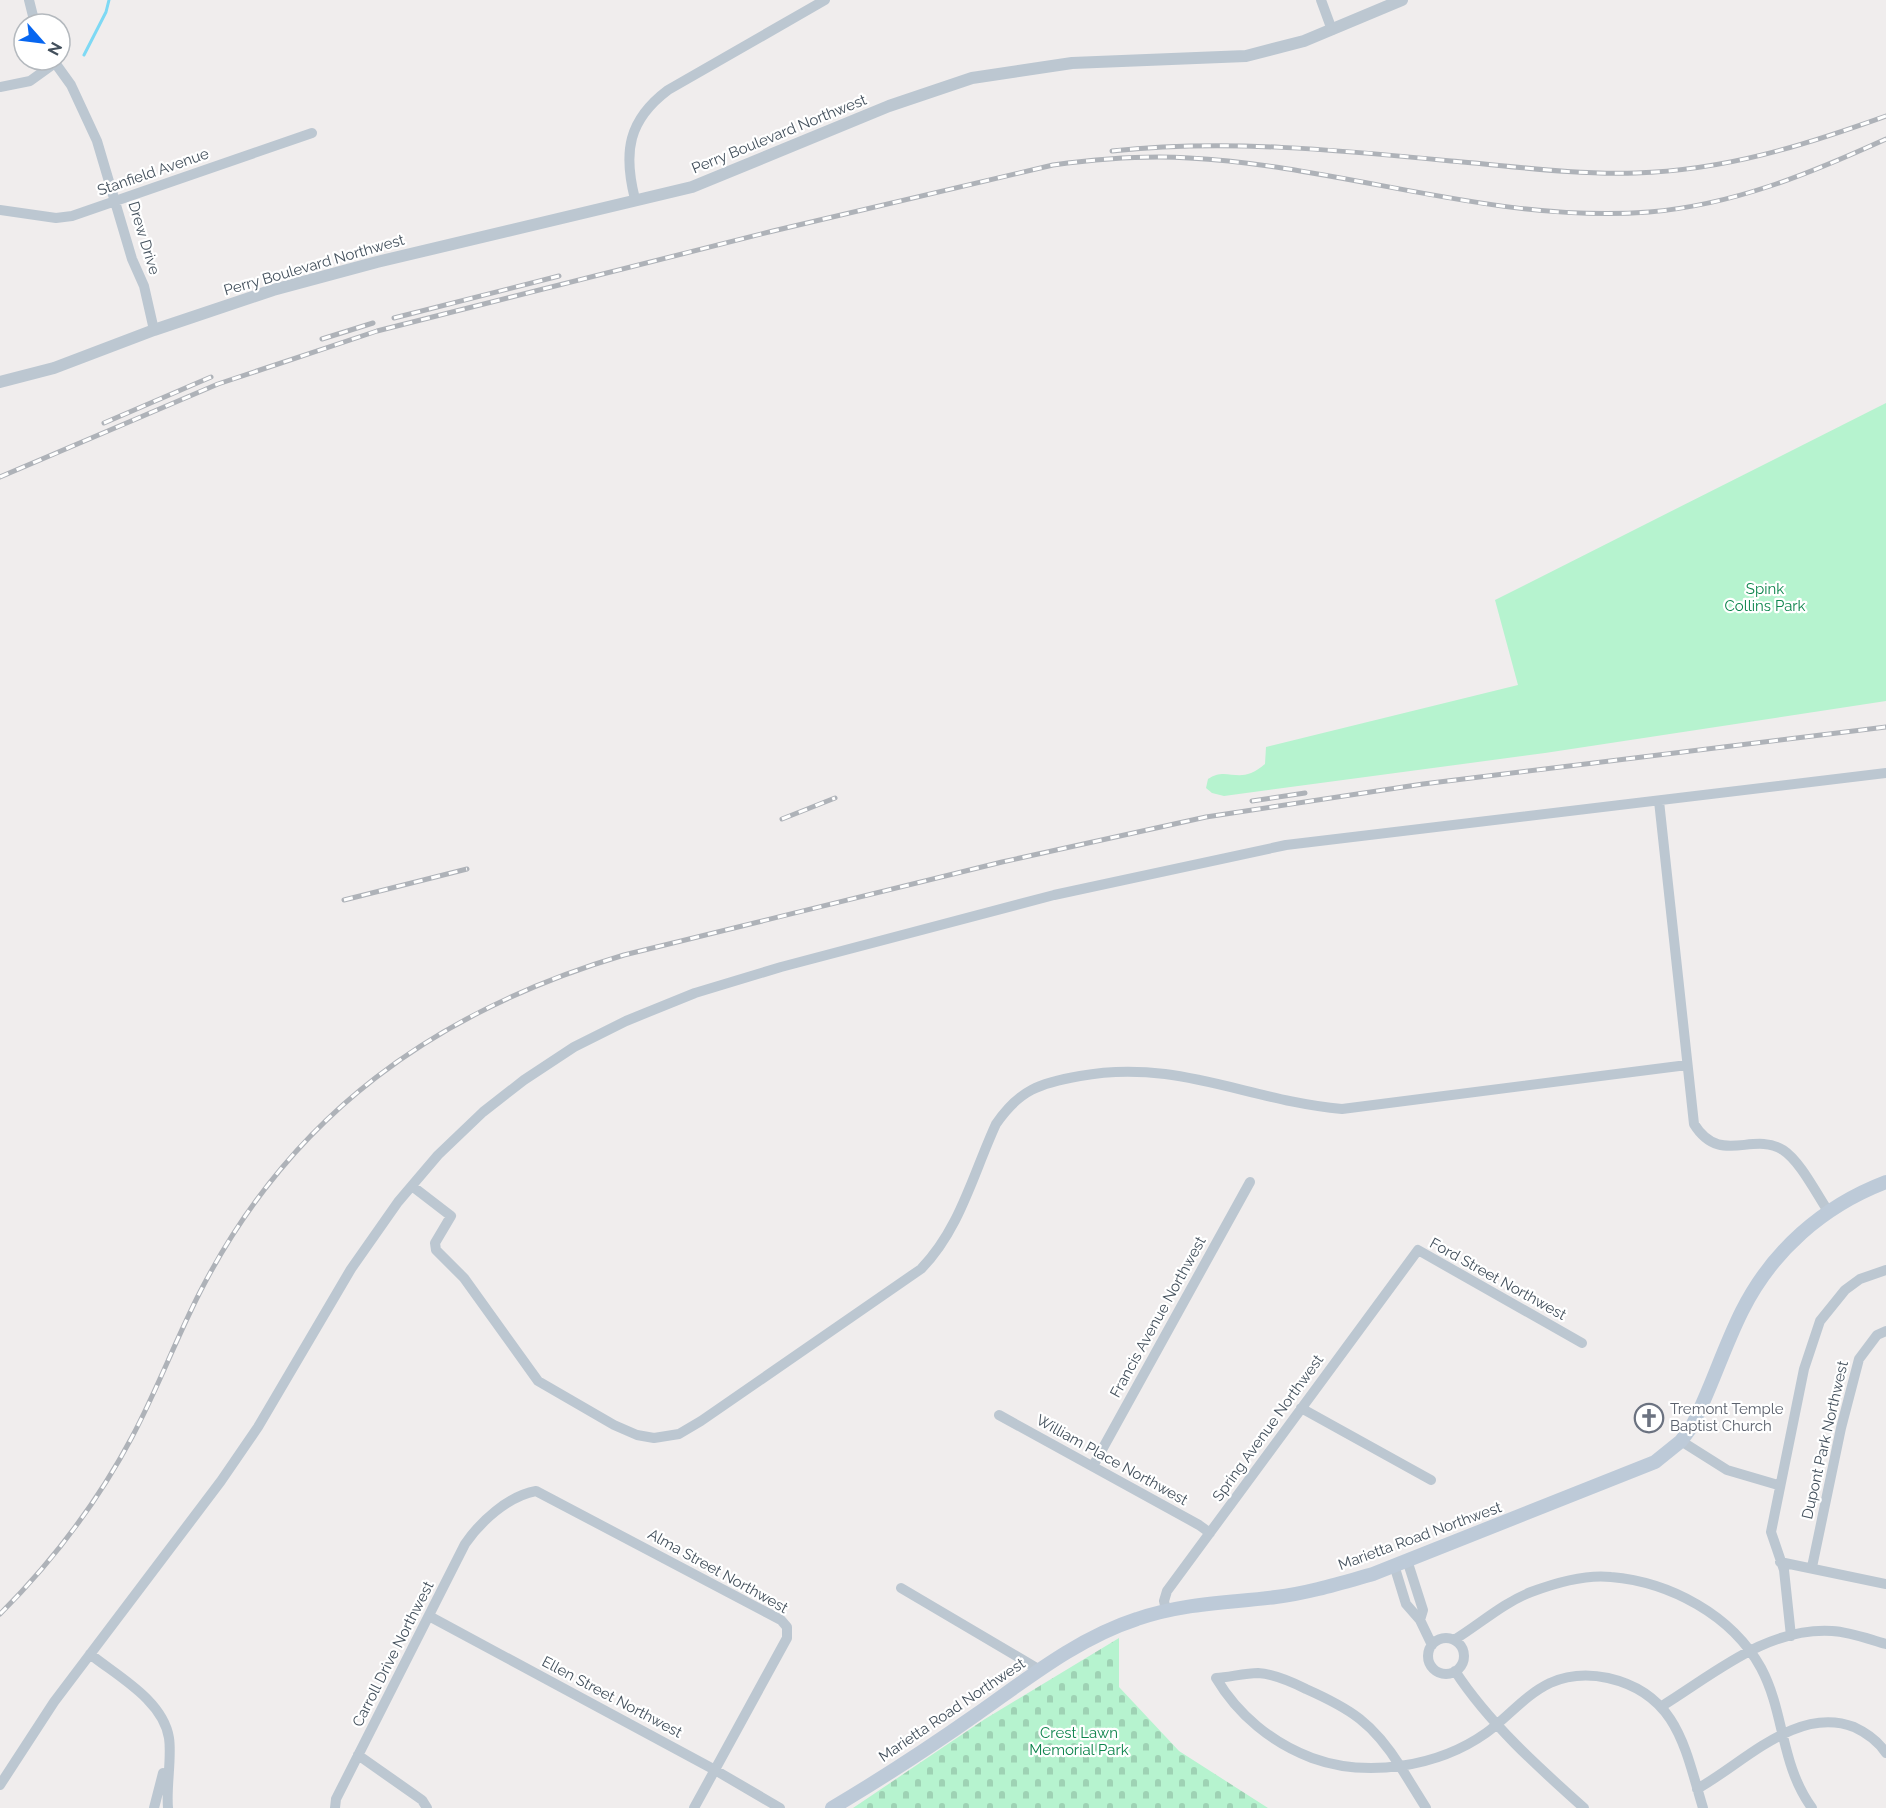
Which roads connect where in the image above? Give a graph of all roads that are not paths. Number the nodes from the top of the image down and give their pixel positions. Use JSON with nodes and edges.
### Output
{"nodes":[{"id":1,"x":825,"y":0,"type":"edge"},
{"id":2,"x":1321,"y":0,"type":"edge"},
{"id":3,"x":1402,"y":0,"type":"edge"},
{"id":4,"x":1332,"y":30,"type":"junction"},
{"id":5,"x":41,"y":72,"type":"edge"},
{"id":6,"x":61,"y":72,"type":"edge"},
{"id":7,"x":0,"y":87,"type":"edge"},
{"id":8,"x":312,"y":132,"type":"dead end"},
{"id":9,"x":635,"y":199,"type":"junction"},
{"id":10,"x":117,"y":202,"type":"junction"},
{"id":11,"x":0,"y":210,"type":"edge"},
{"id":12,"x":154,"y":330,"type":"junction"},
{"id":13,"x":0,"y":382,"type":"edge"},
{"id":14,"x":1886,"y":773,"type":"edge"},
{"id":15,"x":1659,"y":801,"type":"junction"},
{"id":16,"x":1687,"y":1065,"type":"junction"},
{"id":17,"x":1250,"y":1182,"type":"dead end"},
{"id":18,"x":1886,"y":1182,"type":"edge"},
{"id":19,"x":412,"y":1186,"type":"junction"},
{"id":20,"x":1828,"y":1211,"type":"junction"},
{"id":21,"x":1405,"y":1268,"type":"joint"},
{"id":22,"x":1886,"y":1270,"type":"edge"},
{"id":23,"x":1886,"y":1331,"type":"edge"},
{"id":24,"x":1582,"y":1343,"type":"dead end"},
{"id":25,"x":1301,"y":1408,"type":"junction"},
{"id":26,"x":999,"y":1415,"type":"dead end"},
{"id":27,"x":1681,"y":1441,"type":"junction"},
{"id":28,"x":1093,"y":1466,"type":"junction"},
{"id":29,"x":1431,"y":1480,"type":"dead end"},
{"id":30,"x":1778,"y":1485,"type":"junction"},
{"id":31,"x":486,"y":1519,"type":"joint"},
{"id":32,"x":1209,"y":1533,"type":"junction"},
{"id":33,"x":1407,"y":1560,"type":"junction"},
{"id":34,"x":1780,"y":1562,"type":"junction"},
{"id":35,"x":1394,"y":1566,"type":"junction"},
{"id":36,"x":1812,"y":1567,"type":"junction"},
{"id":37,"x":1886,"y":1584,"type":"edge"},
{"id":38,"x":901,"y":1588,"type":"dead end"},
{"id":39,"x":1166,"y":1610,"type":"junction"},
{"id":40,"x":429,"y":1616,"type":"junction"},
{"id":41,"x":1420,"y":1620,"type":"junction"},
{"id":42,"x":1791,"y":1636,"type":"junction"},
{"id":43,"x":1454,"y":1640,"type":"junction"},
{"id":44,"x":1432,"y":1644,"type":"junction"},
{"id":45,"x":1886,"y":1644,"type":"edge"},
{"id":46,"x":1749,"y":1652,"type":"junction"},
{"id":47,"x":90,"y":1654,"type":"junction"},
{"id":48,"x":1040,"y":1670,"type":"junction"},
{"id":49,"x":1455,"y":1671,"type":"junction"},
{"id":50,"x":1662,"y":1706,"type":"junction"},
{"id":51,"x":1497,"y":1724,"type":"junction"},
{"id":52,"x":1781,"y":1735,"type":"junction"},
{"id":53,"x":1886,"y":1753,"type":"edge"},
{"id":54,"x":358,"y":1755,"type":"junction"},
{"id":55,"x":167,"y":1765,"type":"junction"},
{"id":56,"x":1400,"y":1766,"type":"junction"},
{"id":57,"x":715,"y":1770,"type":"junction"},
{"id":58,"x":0,"y":1785,"type":"edge"},
{"id":59,"x":1697,"y":1789,"type":"junction"},
{"id":60,"x":154,"y":1808,"type":"edge"},
{"id":61,"x":168,"y":1808,"type":"edge"},
{"id":62,"x":335,"y":1808,"type":"edge"},
{"id":63,"x":427,"y":1808,"type":"edge"},
{"id":64,"x":694,"y":1808,"type":"edge"},
{"id":65,"x":780,"y":1808,"type":"edge"},
{"id":66,"x":832,"y":1808,"type":"edge"},
{"id":67,"x":1426,"y":1808,"type":"edge"},
{"id":68,"x":1584,"y":1808,"type":"edge"},
{"id":69,"x":1703,"y":1808,"type":"edge"},
{"id":70,"x":1812,"y":1808,"type":"edge"}],
"edges":[{"from":1,"to":9,"type":"street"},
{"from":2,"to":4,"type":"street"},
{"from":3,"to":4,"type":"street","name":"Perry Boulevard Northwest"},
{"from":4,"to":9,"type":"street","name":"Perry Boulevard Northwest"},
{"from":5,"to":7,"type":"street"},
{"from":6,"to":10,"type":"street","name":"Drew Drive"},
{"from":8,"to":10,"type":"street","name":"Stanfield Avenue"},
{"from":9,"to":12,"type":"street","name":"Perry Boulevard Northwest"},
{"from":10,"to":11,"type":"street","name":"Stanfield Avenue"},
{"from":10,"to":12,"type":"street","name":"Drew Drive"},
{"from":12,"to":13,"type":"street","name":"Perry Boulevard Northwest"},
{"from":14,"to":15,"type":"street"},
{"from":15,"to":16,"type":"street"},
{"from":15,"to":19,"type":"street"},
{"from":16,"to":19,"type":"street"},
{"from":16,"to":20,"type":"street"},
{"from":17,"to":28,"type":"street","name":"Francis Avenue Northwest"},
{"from":18,"to":20,"type":"main road","name":"Marietta Road Northwest"},
{"from":19,"to":47,"type":"street"},
{"from":20,"to":27,"type":"main road","name":"Marietta Road Northwest"},
{"from":21,"to":24,"type":"street","name":"Ford Street Northwest"},
{"from":21,"to":25,"type":"street","name":"Spring Avenue Northwest"},
{"from":22,"to":30,"type":"street"},
{"from":23,"to":36,"type":"street","name":"Dupont Park Northwest"},
{"from":25,"to":29,"type":"street"},
{"from":25,"to":32,"type":"street","name":"Spring Avenue Northwest"},
{"from":26,"to":28,"type":"street","name":"William Place Northwest"},
{"from":27,"to":30,"type":"street"},
{"from":27,"to":33,"type":"main road","name":"Marietta Road Northwest"},
{"from":28,"to":32,"type":"street","name":"William Place Northwest"},
{"from":30,"to":34,"type":"street"},
{"from":31,"to":40,"type":"street","name":"Carroll Drive Northwest"},
{"from":31,"to":57,"type":"street","name":"Alma Street Northwest"},
{"from":32,"to":39,"type":"street","name":"Spring Avenue Northwest"},
{"from":33,"to":35,"type":"main road","name":"Marietta Road Northwest"},
{"from":33,"to":41,"type":"street"},
{"from":34,"to":36,"type":"street"},
{"from":34,"to":42,"type":"street"},
{"from":35,"to":39,"type":"main road","name":"Marietta Road Northwest"},
{"from":35,"to":41,"type":"street"},
{"from":36,"to":37,"type":"street"},
{"from":38,"to":48,"type":"street"},
{"from":39,"to":48,"type":"main road","name":"Marietta Road Northwest"},
{"from":40,"to":54,"type":"street","name":"Carroll Drive Northwest"},
{"from":40,"to":57,"type":"street","name":"Ellen Street Northwest"},
{"from":41,"to":44,"type":"street"},
{"from":42,"to":45,"type":"street"},
{"from":42,"to":46,"type":"street"},
{"from":43,"to":44,"type":"street"},
{"from":43,"to":46,"type":"street"},
{"from":43,"to":49,"type":"street"},
{"from":44,"to":49,"type":"street"},
{"from":46,"to":50,"type":"street"},
{"from":46,"to":52,"type":"street"},
{"from":47,"to":55,"type":"street"},
{"from":47,"to":58,"type":"street"},
{"from":48,"to":66,"type":"main road","name":"Marietta Road Northwest"},
{"from":49,"to":51,"type":"street"},
{"from":50,"to":51,"type":"street"},
{"from":50,"to":59,"type":"street"},
{"from":51,"to":56,"type":"street"},
{"from":51,"to":68,"type":"street"},
{"from":52,"to":53,"type":"street"},
{"from":52,"to":59,"type":"street"},
{"from":52,"to":70,"type":"street"},
{"from":54,"to":62,"type":"street","name":"Carroll Drive Northwest"},
{"from":54,"to":63,"type":"street"},
{"from":55,"to":60,"type":"street"},
{"from":55,"to":61,"type":"street"},
{"from":56,"to":56,"type":"street"},
{"from":56,"to":67,"type":"street"},
{"from":57,"to":64,"type":"street","name":"Alma Street Northwest"},
{"from":57,"to":65,"type":"street","name":"Ellen Street Northwest"},
{"from":59,"to":69,"type":"street"}]}
